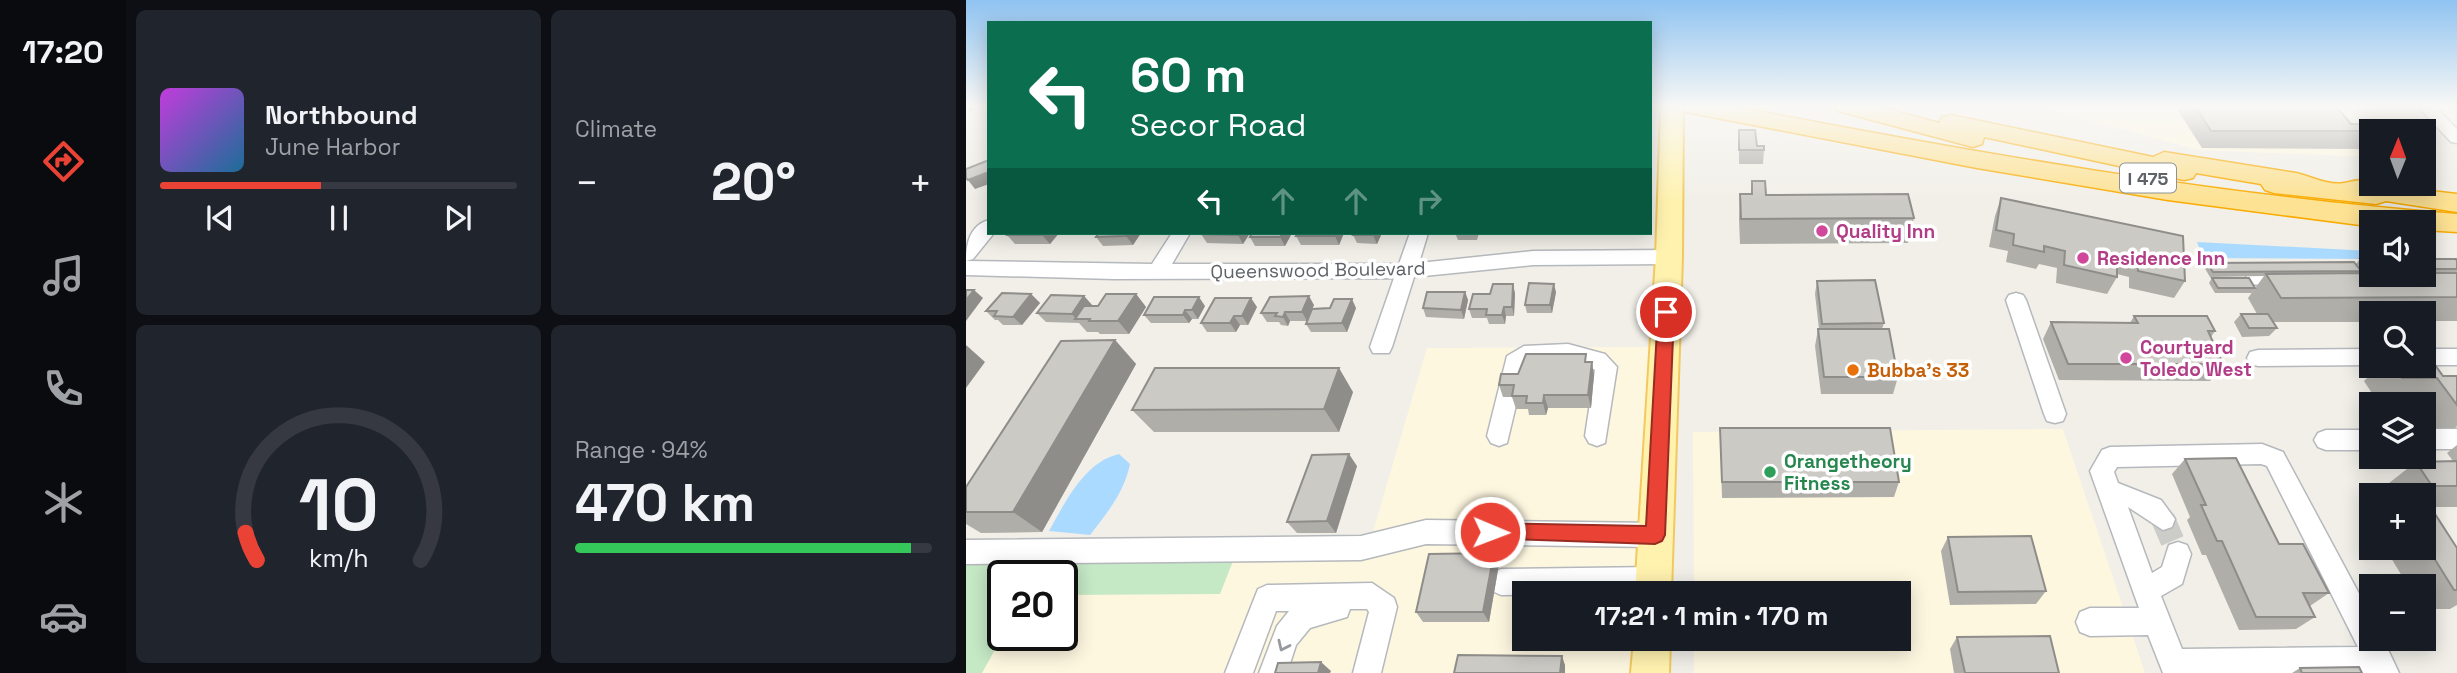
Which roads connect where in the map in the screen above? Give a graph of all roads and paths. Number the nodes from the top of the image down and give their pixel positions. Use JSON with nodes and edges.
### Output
{"nodes":[{"id":1,"x":1671,"y":137,"type":"edge"},
{"id":2,"x":1859,"y":137,"type":"edge"},
{"id":3,"x":1971,"y":137,"type":"edge"},
{"id":4,"x":2019,"y":137,"type":"edge"},
{"id":5,"x":2061,"y":137,"type":"edge"},
{"id":6,"x":2457,"y":203,"type":"edge"},
{"id":7,"x":2457,"y":221,"type":"edge"},
{"id":8,"x":987,"y":228,"type":"edge"},
{"id":9,"x":1180,"y":235,"type":"edge"},
{"id":10,"x":1418,"y":235,"type":"edge"},
{"id":11,"x":966,"y":254,"type":"edge"},
{"id":12,"x":1669,"y":257,"type":"junction"},
{"id":13,"x":966,"y":268,"type":"edge"},
{"id":14,"x":1406,"y":271,"type":"junction"},
{"id":15,"x":1157,"y":272,"type":"junction"},
{"id":16,"x":2255,"y":279,"type":"dead end"},
{"id":17,"x":2309,"y":280,"type":"edge"},
{"id":18,"x":2016,"y":300,"type":"dead end"},
{"id":19,"x":1381,"y":347,"type":"dead end"},
{"id":20,"x":2359,"y":357,"type":"edge"},
{"id":21,"x":2441,"y":357,"type":"edge"},
{"id":22,"x":2258,"y":358,"type":"dead end"},
{"id":23,"x":2457,"y":376,"type":"edge"},
{"id":24,"x":2055,"y":414,"type":"dead end"},
{"id":25,"x":1499,"y":436,"type":"dead end"},
{"id":26,"x":1597,"y":436,"type":"dead end"},
{"id":27,"x":2436,"y":439,"type":"edge"},
{"id":28,"x":2457,"y":439,"type":"edge"},
{"id":29,"x":2326,"y":440,"type":"dead end"},
{"id":30,"x":2359,"y":440,"type":"edge"},
{"id":31,"x":2110,"y":491,"type":"junction"},
{"id":32,"x":2164,"y":519,"type":"tunnel mouth"},
{"id":33,"x":1655,"y":535,"type":"junction"},
{"id":34,"x":966,"y":552,"type":"edge"},
{"id":35,"x":2178,"y":554,"type":"dead end"},
{"id":36,"x":1653,"y":581,"type":"edge"},
{"id":37,"x":1501,"y":582,"type":"dead end"},
{"id":38,"x":1512,"y":582,"type":"edge"},
{"id":39,"x":2146,"y":591,"type":"junction"},
{"id":40,"x":1379,"y":600,"type":"junction"},
{"id":41,"x":2157,"y":621,"type":"junction"},
{"id":42,"x":2090,"y":622,"type":"dead end"},
{"id":43,"x":1651,"y":651,"type":"edge"},
{"id":44,"x":2384,"y":667,"type":"edge"},
{"id":45,"x":2175,"y":668,"type":"edge"},
{"id":46,"x":2233,"y":668,"type":"edge"},
{"id":47,"x":1239,"y":673,"type":"edge"},
{"id":48,"x":1272,"y":673,"type":"edge"},
{"id":49,"x":1367,"y":673,"type":"edge"},
{"id":50,"x":1650,"y":673,"type":"edge"}],
"edges":[{"from":1,"to":12,"type":"main road"},
{"from":2,"to":7,"type":"highway"},
{"from":3,"to":7,"type":"highway","number":"I 475"},
{"from":4,"to":6,"type":"highway","number":"I 475"},
{"from":5,"to":6,"type":"highway"},
{"from":8,"to":11,"type":"street"},
{"from":9,"to":15,"type":"street"},
{"from":10,"to":14,"type":"street"},
{"from":12,"to":14,"type":"street","name":"Queenswood Boulevard"},
{"from":12,"to":33,"type":"main road"},
{"from":13,"to":15,"type":"street","name":"Queenswood Boulevard"},
{"from":14,"to":15,"type":"street","name":"Queenswood Boulevard"},
{"from":14,"to":19,"type":"street"},
{"from":16,"to":17,"type":"street"},
{"from":18,"to":24,"type":"street"},
{"from":20,"to":22,"type":"street"},
{"from":21,"to":23,"type":"street"},
{"from":25,"to":26,"type":"street"},
{"from":27,"to":28,"type":"street"},
{"from":29,"to":30,"type":"street"},
{"from":31,"to":32,"type":"street"},
{"from":31,"to":39,"type":"street"},
{"from":31,"to":44,"type":"street"},
{"from":33,"to":34,"type":"street"},
{"from":33,"to":36,"type":"main road"},
{"from":35,"to":39,"type":"street"},
{"from":37,"to":38,"type":"street"},
{"from":39,"to":41,"type":"street"},
{"from":40,"to":47,"type":"street"},
{"from":40,"to":48,"type":"street","one_way":true},
{"from":40,"to":49,"type":"street"},
{"from":41,"to":42,"type":"street"},
{"from":41,"to":45,"type":"street"},
{"from":43,"to":50,"type":"main road"},
{"from":44,"to":46,"type":"street"},
{"from":45,"to":46,"type":"street"}]}
